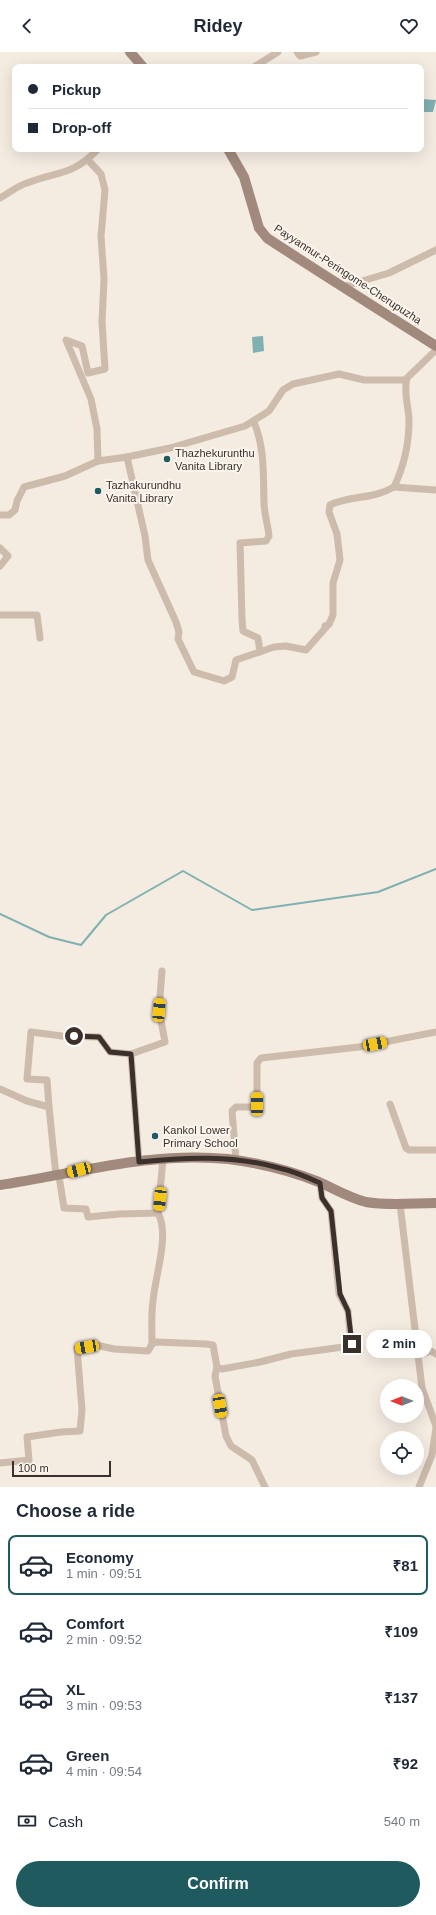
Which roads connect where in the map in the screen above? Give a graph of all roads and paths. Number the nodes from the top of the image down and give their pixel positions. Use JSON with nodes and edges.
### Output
{"nodes":[{"id":1,"x":130,"y":52,"type":"edge"},
{"id":2,"x":278,"y":52,"type":"edge"},
{"id":3,"x":297,"y":52,"type":"edge"},
{"id":4,"x":316,"y":52,"type":"edge"},
{"id":5,"x":140,"y":64,"type":"edge"},
{"id":6,"x":259,"y":64,"type":"edge"},
{"id":7,"x":95,"y":152,"type":"edge"},
{"id":8,"x":230,"y":152,"type":"edge"},
{"id":9,"x":88,"y":160,"type":"junction"},
{"id":10,"x":0,"y":198,"type":"edge"},
{"id":11,"x":436,"y":250,"type":"edge"},
{"id":12,"x":342,"y":287,"type":"junction"},
{"id":13,"x":436,"y":346,"type":"edge"},
{"id":14,"x":436,"y":350,"type":"edge"},
{"id":15,"x":406,"y":380,"type":"junction"},
{"id":16,"x":254,"y":422,"type":"junction"},
{"id":17,"x":127,"y":457,"type":"junction"},
{"id":18,"x":98,"y":461,"type":"junction"},
{"id":19,"x":394,"y":487,"type":"junction"},
{"id":20,"x":436,"y":490,"type":"edge"},
{"id":21,"x":0,"y":515,"type":"edge"},
{"id":22,"x":0,"y":548,"type":"edge"},
{"id":23,"x":0,"y":566,"type":"edge"},
{"id":24,"x":0,"y":616,"type":"edge"},
{"id":25,"x":329,"y":624,"type":"junction"},
{"id":26,"x":319,"y":629,"type":"dead end"},
{"id":27,"x":40,"y":638,"type":"dead end"},
{"id":28,"x":260,"y":652,"type":"junction"},
{"id":29,"x":162,"y":970,"type":"dead end"},
{"id":30,"x":436,"y":1032,"type":"edge"},
{"id":31,"x":131,"y":1054,"type":"junction"},
{"id":32,"x":0,"y":1090,"type":"edge"},
{"id":33,"x":390,"y":1104,"type":"dead end"},
{"id":34,"x":49,"y":1107,"type":"junction"},
{"id":35,"x":436,"y":1150,"type":"edge"},
{"id":36,"x":163,"y":1159,"type":"junction"},
{"id":37,"x":236,"y":1160,"type":"junction"},
{"id":38,"x":139,"y":1162,"type":"junction"},
{"id":39,"x":57,"y":1176,"type":"junction"},
{"id":40,"x":320,"y":1183,"type":"junction"},
{"id":41,"x":0,"y":1185,"type":"edge"},
{"id":42,"x":436,"y":1203,"type":"edge"},
{"id":43,"x":400,"y":1204,"type":"junction"},
{"id":44,"x":158,"y":1213,"type":"junction"},
{"id":45,"x":152,"y":1344,"type":"junction"},
{"id":46,"x":436,"y":1354,"type":"edge"},
{"id":47,"x":419,"y":1355,"type":"junction"},
{"id":48,"x":217,"y":1367,"type":"junction"},
{"id":49,"x":436,"y":1427,"type":"edge"},
{"id":50,"x":0,"y":1463,"type":"edge"},
{"id":51,"x":266,"y":1487,"type":"edge"},
{"id":52,"x":419,"y":1487,"type":"edge"}],
"edges":[{"from":1,"to":5,"type":"main road"},
{"from":2,"to":6,"type":"street"},
{"from":3,"to":4,"type":"street"},
{"from":7,"to":9,"type":"street"},
{"from":8,"to":12,"type":"main road","name":"Payyannur-Peringome-Cherupuzha"},
{"from":9,"to":10,"type":"street"},
{"from":9,"to":18,"type":"street"},
{"from":11,"to":12,"type":"street"},
{"from":12,"to":13,"type":"main road","name":"Payyannur-Peringome-Cherupuzha"},
{"from":14,"to":15,"type":"street"},
{"from":15,"to":16,"type":"street"},
{"from":15,"to":19,"type":"street"},
{"from":16,"to":17,"type":"street"},
{"from":16,"to":28,"type":"street"},
{"from":17,"to":18,"type":"street"},
{"from":17,"to":28,"type":"street"},
{"from":18,"to":21,"type":"street"},
{"from":19,"to":20,"type":"street"},
{"from":19,"to":25,"type":"street"},
{"from":22,"to":23,"type":"street"},
{"from":24,"to":27,"type":"street"},
{"from":25,"to":26,"type":"street"},
{"from":25,"to":28,"type":"street"},
{"from":29,"to":31,"type":"street"},
{"from":30,"to":37,"type":"street"},
{"from":31,"to":34,"type":"street"},
{"from":31,"to":38,"type":"street"},
{"from":32,"to":34,"type":"street"},
{"from":33,"to":35,"type":"street"},
{"from":34,"to":39,"type":"street"},
{"from":36,"to":37,"type":"main road"},
{"from":36,"to":38,"type":"main road"},
{"from":36,"to":44,"type":"street"},
{"from":37,"to":40,"type":"main road"},
{"from":38,"to":39,"type":"main road"},
{"from":39,"to":41,"type":"main road"},
{"from":39,"to":44,"type":"street"},
{"from":40,"to":43,"type":"main road"},
{"from":40,"to":48,"type":"street"},
{"from":42,"to":43,"type":"main road"},
{"from":43,"to":47,"type":"street"},
{"from":44,"to":45,"type":"street"},
{"from":45,"to":48,"type":"street"},
{"from":45,"to":50,"type":"street"},
{"from":46,"to":47,"type":"street"},
{"from":47,"to":49,"type":"street"},
{"from":48,"to":51,"type":"street"},
{"from":49,"to":52,"type":"street"}]}
